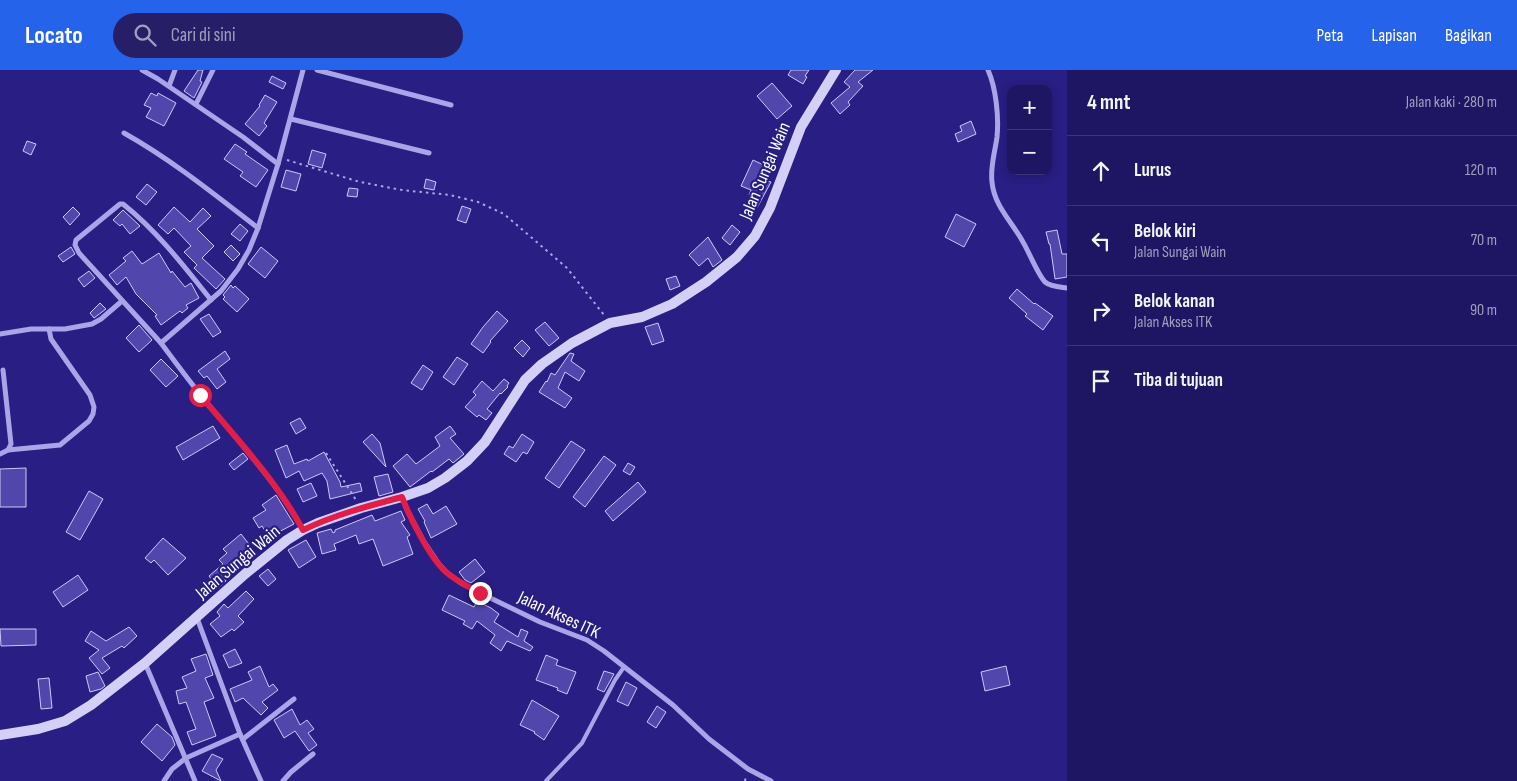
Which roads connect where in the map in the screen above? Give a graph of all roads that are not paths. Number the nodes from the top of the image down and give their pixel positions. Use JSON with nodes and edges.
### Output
{"nodes":[{"id":1,"x":142,"y":70,"type":"edge"},
{"id":2,"x":175,"y":70,"type":"edge"},
{"id":3,"x":213,"y":70,"type":"edge"},
{"id":4,"x":303,"y":70,"type":"edge"},
{"id":5,"x":317,"y":70,"type":"edge"},
{"id":6,"x":836,"y":70,"type":"edge"},
{"id":7,"x":988,"y":70,"type":"edge"},
{"id":8,"x":169,"y":86,"type":"junction"},
{"id":9,"x":196,"y":104,"type":"junction"},
{"id":10,"x":450,"y":105,"type":"dead end"},
{"id":11,"x":291,"y":119,"type":"junction"},
{"id":12,"x":124,"y":133,"type":"dead end"},
{"id":13,"x":428,"y":152,"type":"dead end"},
{"id":14,"x":278,"y":164,"type":"junction"},
{"id":15,"x":258,"y":228,"type":"junction"},
{"id":16,"x":1067,"y":288,"type":"edge"},
{"id":17,"x":211,"y":300,"type":"junction"},
{"id":18,"x":122,"y":301,"type":"junction"},
{"id":19,"x":49,"y":329,"type":"junction"},
{"id":20,"x":0,"y":334,"type":"edge"},
{"id":21,"x":161,"y":343,"type":"junction"},
{"id":22,"x":3,"y":370,"type":"dead end"},
{"id":23,"x":0,"y":406,"type":"edge"},
{"id":24,"x":7,"y":406,"type":"junction"},
{"id":25,"x":8,"y":450,"type":"junction"},
{"id":26,"x":0,"y":454,"type":"edge"},
{"id":27,"x":402,"y":497,"type":"junction"},
{"id":28,"x":303,"y":530,"type":"junction"},
{"id":29,"x":197,"y":618,"type":"junction"},
{"id":30,"x":145,"y":663,"type":"junction"},
{"id":31,"x":624,"y":666,"type":"junction"},
{"id":32,"x":294,"y":699,"type":"dead end"},
{"id":33,"x":240,"y":734,"type":"junction"},
{"id":34,"x":0,"y":735,"type":"edge"},
{"id":35,"x":243,"y":739,"type":"junction"},
{"id":36,"x":313,"y":754,"type":"dead end"},
{"id":37,"x":186,"y":758,"type":"junction"},
{"id":38,"x":164,"y":781,"type":"edge"},
{"id":39,"x":194,"y":781,"type":"edge"},
{"id":40,"x":261,"y":781,"type":"edge"},
{"id":41,"x":283,"y":781,"type":"edge"},
{"id":42,"x":546,"y":781,"type":"edge"},
{"id":43,"x":771,"y":781,"type":"edge"}],
"edges":[{"from":1,"to":8,"type":"street"},
{"from":2,"to":8,"type":"street"},
{"from":3,"to":9,"type":"street"},
{"from":4,"to":11,"type":"street"},
{"from":5,"to":10,"type":"street"},
{"from":6,"to":27,"type":"street","name":"Jalan Sungai Wain"},
{"from":7,"to":16,"type":"street"},
{"from":8,"to":9,"type":"street"},
{"from":9,"to":14,"type":"street"},
{"from":11,"to":13,"type":"street"},
{"from":11,"to":14,"type":"street"},
{"from":12,"to":15,"type":"street"},
{"from":14,"to":15,"type":"street"},
{"from":15,"to":17,"type":"street"},
{"from":17,"to":18,"type":"street"},
{"from":17,"to":21,"type":"street"},
{"from":18,"to":19,"type":"street"},
{"from":18,"to":21,"type":"street"},
{"from":19,"to":20,"type":"street"},
{"from":19,"to":25,"type":"street"},
{"from":21,"to":28,"type":"street"},
{"from":22,"to":24,"type":"street"},
{"from":23,"to":24,"type":"street"},
{"from":24,"to":25,"type":"street"},
{"from":25,"to":26,"type":"street"},
{"from":27,"to":28,"type":"street","name":"Jalan Sungai Wain"},
{"from":27,"to":31,"type":"street","name":"Jalan Akses ITK"},
{"from":28,"to":29,"type":"street","name":"Jalan Sungai Wain"},
{"from":29,"to":30,"type":"street","name":"Jalan Sungai Wain"},
{"from":29,"to":33,"type":"street"},
{"from":30,"to":34,"type":"street","name":"Jalan Sungai Wain"},
{"from":30,"to":37,"type":"street"},
{"from":31,"to":42,"type":"lane"},
{"from":31,"to":43,"type":"street","name":"Jalan Akses ITK"},
{"from":32,"to":35,"type":"street"},
{"from":33,"to":35,"type":"street"},
{"from":33,"to":37,"type":"street"},
{"from":35,"to":40,"type":"street"},
{"from":36,"to":41,"type":"street"},
{"from":37,"to":38,"type":"street"},
{"from":37,"to":39,"type":"street"}]}
